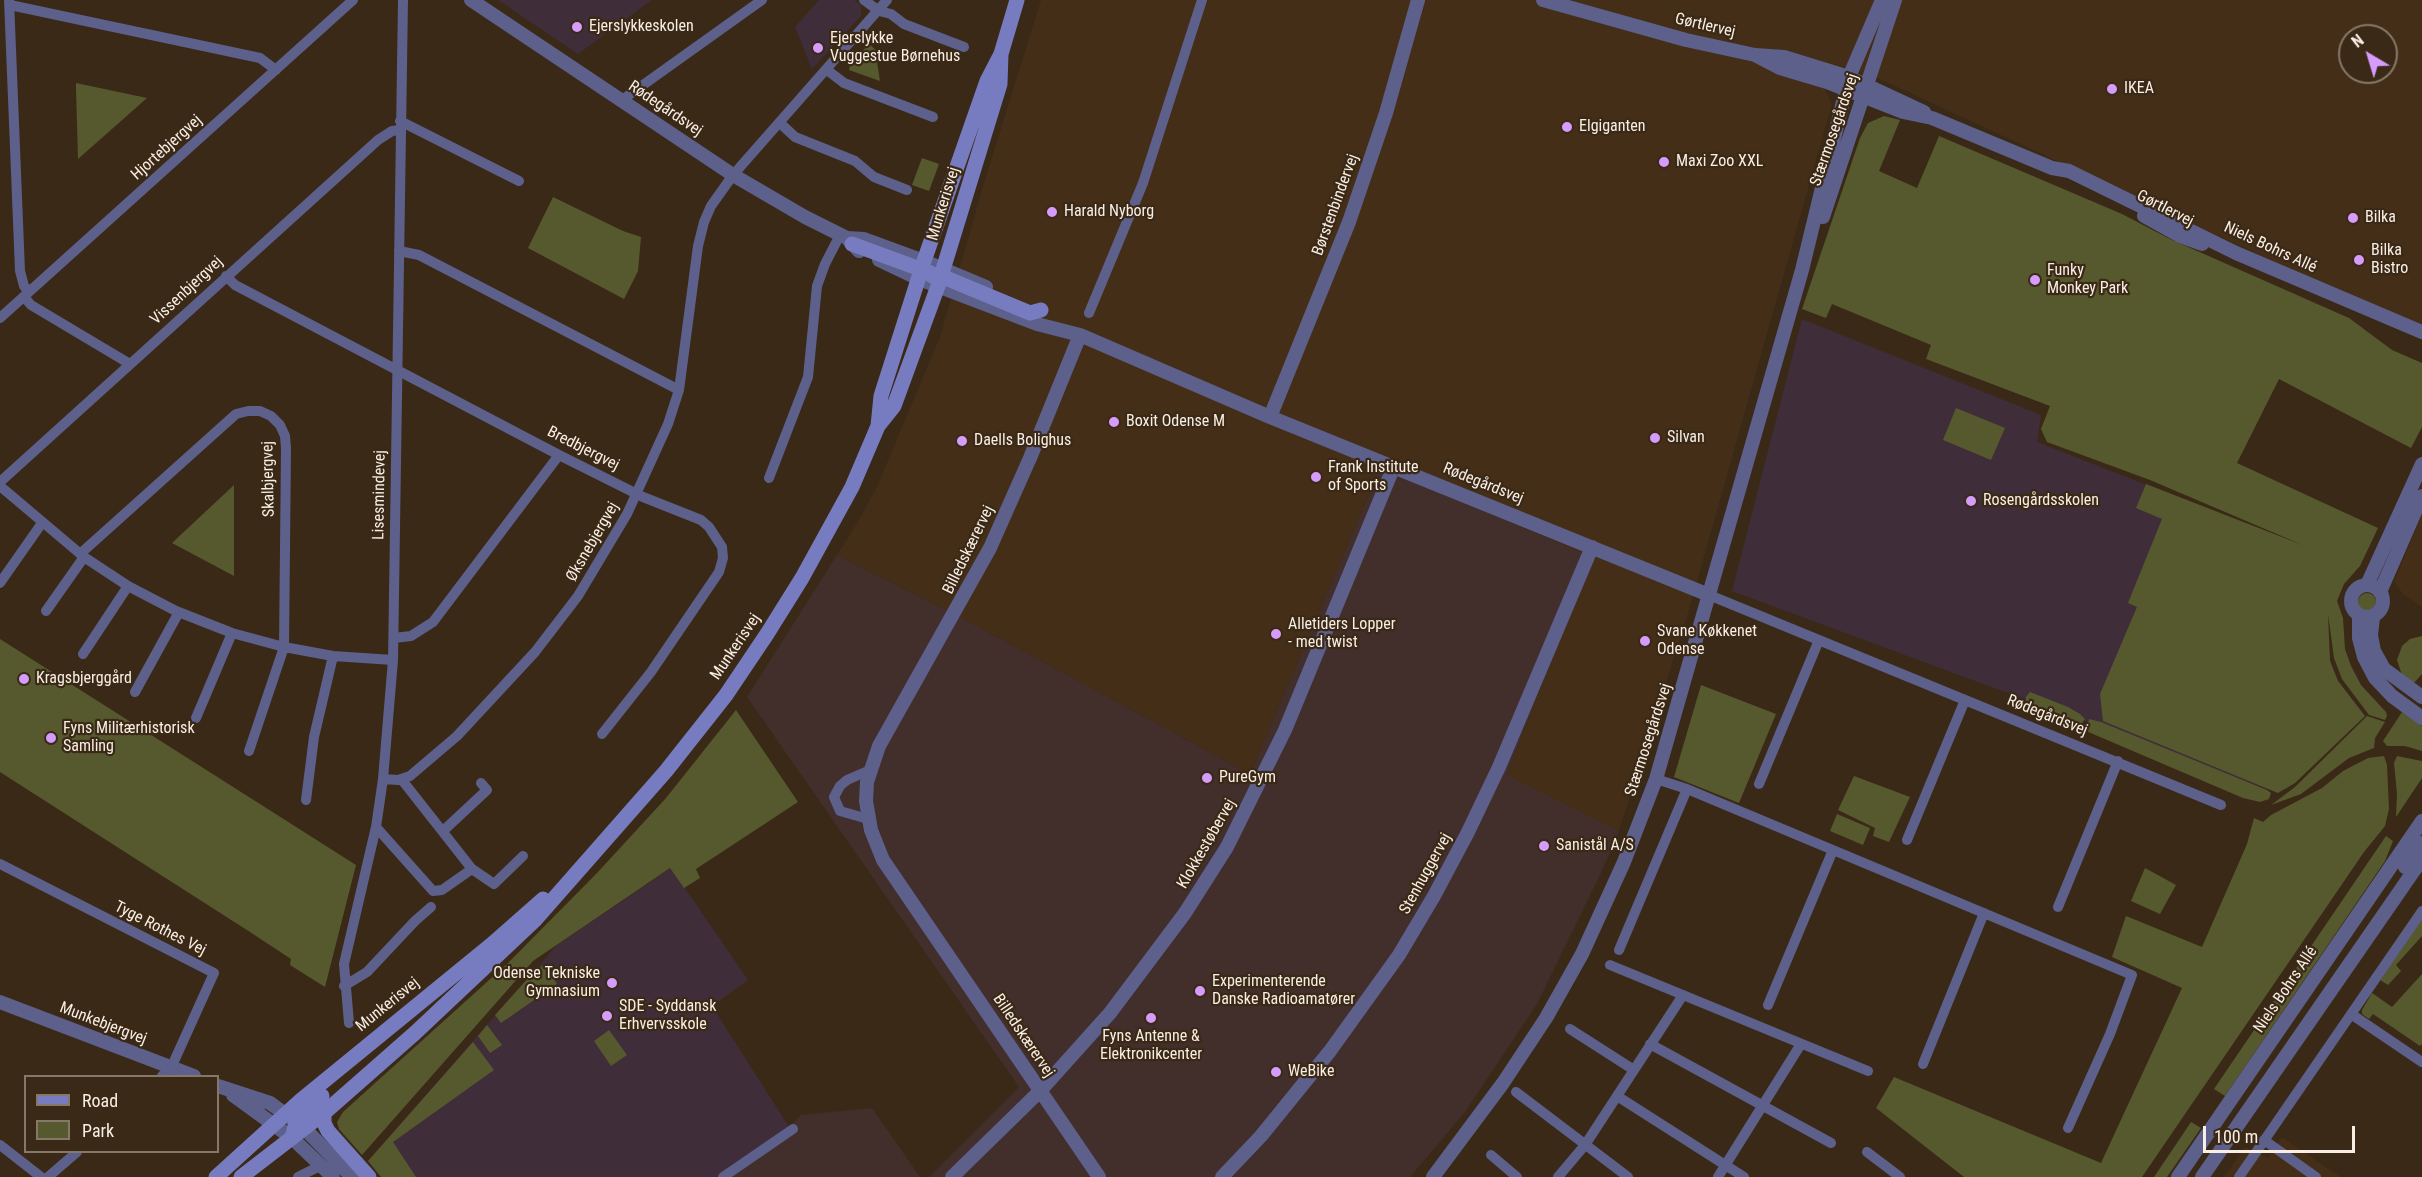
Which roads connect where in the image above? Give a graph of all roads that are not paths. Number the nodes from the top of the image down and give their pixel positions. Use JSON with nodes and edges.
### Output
{"nodes":[{"id":1,"x":353,"y":0,"type":"edge"},
{"id":2,"x":403,"y":0,"type":"edge"},
{"id":3,"x":471,"y":0,"type":"edge"},
{"id":4,"x":762,"y":0,"type":"edge"},
{"id":5,"x":864,"y":0,"type":"edge"},
{"id":6,"x":887,"y":0,"type":"edge"},
{"id":7,"x":1017,"y":0,"type":"edge"},
{"id":8,"x":1202,"y":0,"type":"edge"},
{"id":9,"x":1418,"y":0,"type":"edge"},
{"id":10,"x":1543,"y":0,"type":"edge"},
{"id":11,"x":1882,"y":0,"type":"edge"},
{"id":12,"x":1888,"y":0,"type":"edge"},
{"id":13,"x":1895,"y":0,"type":"edge"},
{"id":14,"x":10,"y":3,"type":"edge"},
{"id":15,"x":879,"y":11,"type":"junction"},
{"id":16,"x":964,"y":47,"type":"dead end"},
{"id":17,"x":1000,"y":54,"type":"junction"},
{"id":18,"x":276,"y":70,"type":"junction"},
{"id":19,"x":827,"y":70,"type":"junction"},
{"id":20,"x":1857,"y":87,"type":"junction"},
{"id":21,"x":622,"y":100,"type":"junction"},
{"id":22,"x":933,"y":117,"type":"dead end"},
{"id":23,"x":780,"y":123,"type":"junction"},
{"id":24,"x":400,"y":125,"type":"junction"},
{"id":25,"x":2052,"y":168,"type":"junction"},
{"id":26,"x":733,"y":175,"type":"junction"},
{"id":27,"x":519,"y":181,"type":"dead end"},
{"id":28,"x":907,"y":190,"type":"dead end"},
{"id":29,"x":2168,"y":218,"type":"joint"},
{"id":30,"x":846,"y":239,"type":"junction"},
{"id":31,"x":399,"y":251,"type":"junction"},
{"id":32,"x":2236,"y":253,"type":"junction"},
{"id":33,"x":1802,"y":270,"type":"junction"},
{"id":34,"x":931,"y":274,"type":"junction"},
{"id":35,"x":226,"y":276,"type":"junction"},
{"id":36,"x":26,"y":294,"type":"junction"},
{"id":37,"x":2360,"y":306,"type":"junction"},
{"id":38,"x":1041,"y":310,"type":"joint"},
{"id":39,"x":1089,"y":313,"type":"dead end"},
{"id":40,"x":0,"y":318,"type":"edge"},
{"id":41,"x":2422,"y":332,"type":"edge"},
{"id":42,"x":1073,"y":333,"type":"junction"},
{"id":43,"x":2422,"y":342,"type":"edge"},
{"id":44,"x":130,"y":364,"type":"junction"},
{"id":45,"x":397,"y":370,"type":"junction"},
{"id":46,"x":679,"y":390,"type":"junction"},
{"id":47,"x":1270,"y":417,"type":"junction"},
{"id":48,"x":878,"y":426,"type":"junction"},
{"id":49,"x":559,"y":455,"type":"junction"},
{"id":50,"x":2422,"y":464,"type":"edge"},
{"id":51,"x":1394,"y":466,"type":"junction"},
{"id":52,"x":769,"y":478,"type":"dead end"},
{"id":53,"x":0,"y":484,"type":"edge"},
{"id":54,"x":637,"y":494,"type":"junction"},
{"id":55,"x":2422,"y":496,"type":"edge"},
{"id":56,"x":42,"y":523,"type":"junction"},
{"id":57,"x":1592,"y":546,"type":"junction"},
{"id":58,"x":82,"y":555,"type":"junction"},
{"id":59,"x":0,"y":582,"type":"edge"},
{"id":60,"x":2367,"y":585,"type":"junction"},
{"id":61,"x":128,"y":586,"type":"junction"},
{"id":62,"x":2380,"y":592,"type":"junction"},
{"id":63,"x":1709,"y":595,"type":"junction"},
{"id":64,"x":46,"y":611,"type":"dead end"},
{"id":65,"x":179,"y":612,"type":"junction"},
{"id":66,"x":2366,"y":616,"type":"junction"},
{"id":67,"x":232,"y":633,"type":"junction"},
{"id":68,"x":394,"y":638,"type":"junction"},
{"id":69,"x":1819,"y":640,"type":"junction"},
{"id":70,"x":284,"y":647,"type":"junction"},
{"id":71,"x":83,"y":654,"type":"dead end"},
{"id":72,"x":333,"y":656,"type":"junction"},
{"id":73,"x":393,"y":660,"type":"junction"},
{"id":74,"x":135,"y":692,"type":"dead end"},
{"id":75,"x":2422,"y":697,"type":"edge"},
{"id":76,"x":1965,"y":700,"type":"junction"},
{"id":77,"x":2421,"y":717,"type":"edge"},
{"id":78,"x":196,"y":718,"type":"dead end"},
{"id":79,"x":602,"y":734,"type":"dead end"},
{"id":80,"x":249,"y":751,"type":"dead end"},
{"id":81,"x":2118,"y":761,"type":"junction"},
{"id":82,"x":870,"y":770,"type":"junction"},
{"id":83,"x":1656,"y":778,"type":"junction"},
{"id":84,"x":383,"y":779,"type":"junction"},
{"id":85,"x":402,"y":780,"type":"junction"},
{"id":86,"x":481,"y":783,"type":"dead end"},
{"id":87,"x":1760,"y":784,"type":"dead end"},
{"id":88,"x":1687,"y":789,"type":"junction"},
{"id":89,"x":306,"y":800,"type":"dead end"},
{"id":90,"x":2221,"y":805,"type":"dead end"},
{"id":91,"x":868,"y":819,"type":"junction"},
{"id":92,"x":2422,"y":821,"type":"edge"},
{"id":93,"x":376,"y":827,"type":"junction"},
{"id":94,"x":442,"y":831,"type":"junction"},
{"id":95,"x":1907,"y":840,"type":"dead end"},
{"id":96,"x":2422,"y":843,"type":"edge"},
{"id":97,"x":1833,"y":850,"type":"junction"},
{"id":98,"x":524,"y":856,"type":"dead end"},
{"id":99,"x":2422,"y":859,"type":"edge"},
{"id":100,"x":584,"y":863,"type":"junction"},
{"id":101,"x":0,"y":864,"type":"edge"},
{"id":102,"x":472,"y":869,"type":"junction"},
{"id":103,"x":431,"y":907,"type":"dead end"},
{"id":104,"x":2058,"y":907,"type":"dead end"},
{"id":105,"x":2422,"y":910,"type":"edge"},
{"id":106,"x":1984,"y":913,"type":"junction"},
{"id":107,"x":1619,"y":950,"type":"dead end"},
{"id":108,"x":1610,"y":965,"type":"dead end"},
{"id":109,"x":344,"y":986,"type":"junction"},
{"id":110,"x":2331,"y":989,"type":"junction"},
{"id":111,"x":1683,"y":995,"type":"junction"},
{"id":112,"x":0,"y":1002,"type":"edge"},
{"id":113,"x":1768,"y":1005,"type":"dead end"},
{"id":114,"x":2351,"y":1014,"type":"junction"},
{"id":115,"x":348,"y":1023,"type":"dead end"},
{"id":116,"x":1570,"y":1029,"type":"dead end"},
{"id":117,"x":1650,"y":1044,"type":"junction"},
{"id":118,"x":1801,"y":1044,"type":"junction"},
{"id":119,"x":2422,"y":1062,"type":"edge"},
{"id":120,"x":1923,"y":1064,"type":"dead end"},
{"id":121,"x":1634,"y":1070,"type":"junction"},
{"id":122,"x":1868,"y":1071,"type":"dead end"},
{"id":123,"x":166,"y":1072,"type":"edge"},
{"id":124,"x":183,"y":1075,"type":"edge"},
{"id":125,"x":219,"y":1086,"type":"edge"},
{"id":126,"x":1040,"y":1090,"type":"junction"},
{"id":127,"x":1516,"y":1092,"type":"dead end"},
{"id":128,"x":1617,"y":1096,"type":"junction"},
{"id":129,"x":1763,"y":1105,"type":"junction"},
{"id":130,"x":324,"y":1113,"type":"junction"},
{"id":131,"x":289,"y":1126,"type":"junction"},
{"id":132,"x":2068,"y":1128,"type":"dead end"},
{"id":133,"x":793,"y":1129,"type":"dead end"},
{"id":134,"x":2264,"y":1140,"type":"junction"},
{"id":135,"x":1831,"y":1143,"type":"dead end"},
{"id":136,"x":0,"y":1145,"type":"edge"},
{"id":137,"x":1585,"y":1145,"type":"junction"},
{"id":138,"x":1867,"y":1152,"type":"dead end"},
{"id":139,"x":76,"y":1153,"type":"edge"},
{"id":140,"x":1491,"y":1155,"type":"dead end"},
{"id":141,"x":1726,"y":1164,"type":"junction"},
{"id":142,"x":322,"y":1165,"type":"junction"},
{"id":143,"x":41,"y":1177,"type":"edge"},
{"id":144,"x":48,"y":1177,"type":"edge"},
{"id":145,"x":216,"y":1177,"type":"edge"},
{"id":146,"x":231,"y":1177,"type":"edge"},
{"id":147,"x":242,"y":1177,"type":"edge"},
{"id":148,"x":298,"y":1177,"type":"edge"},
{"id":149,"x":333,"y":1177,"type":"edge"},
{"id":150,"x":352,"y":1177,"type":"edge"},
{"id":151,"x":369,"y":1177,"type":"edge"},
{"id":152,"x":723,"y":1177,"type":"edge"},
{"id":153,"x":952,"y":1177,"type":"edge"},
{"id":154,"x":1099,"y":1177,"type":"edge"},
{"id":155,"x":1222,"y":1177,"type":"edge"},
{"id":156,"x":1433,"y":1177,"type":"edge"},
{"id":157,"x":1517,"y":1177,"type":"edge"},
{"id":158,"x":1558,"y":1177,"type":"edge"},
{"id":159,"x":1628,"y":1177,"type":"edge"},
{"id":160,"x":1718,"y":1177,"type":"edge"},
{"id":161,"x":1744,"y":1177,"type":"edge"},
{"id":162,"x":1900,"y":1177,"type":"edge"},
{"id":163,"x":2178,"y":1177,"type":"edge"},
{"id":164,"x":2202,"y":1177,"type":"edge"},
{"id":165,"x":2239,"y":1177,"type":"edge"},
{"id":166,"x":2316,"y":1177,"type":"edge"}],
"edges":[{"from":1,"to":18,"type":"street","name":"Hjortebjergvej"},
{"from":2,"to":24,"type":"street","name":"Lisesmindevej"},
{"from":3,"to":21,"type":"street","name":"Rødegårdsvej"},
{"from":4,"to":21,"type":"street"},
{"from":5,"to":15,"type":"street"},
{"from":6,"to":15,"type":"street","name":"Øksnebjergvej"},
{"from":7,"to":17,"type":"main road","name":"Munkerisvej"},
{"from":8,"to":39,"type":"street"},
{"from":9,"to":47,"type":"street","name":"Børstenbindervej"},
{"from":10,"to":20,"type":"street","name":"Gørtlervej"},
{"from":11,"to":20,"type":"street","name":"Stærmosegårdsvej"},
{"from":12,"to":20,"type":"street"},
{"from":13,"to":20,"type":"street","name":"Stærmosegårdsvej"},
{"from":14,"to":18,"type":"street"},
{"from":14,"to":36,"type":"street"},
{"from":15,"to":16,"type":"street"},
{"from":15,"to":19,"type":"street","name":"Øksnebjergvej"},
{"from":17,"to":34,"type":"main road","name":"Munkerisvej"},
{"from":17,"to":34,"type":"main road","name":"Munkerisvej"},
{"from":18,"to":36,"type":"street","name":"Hjortebjergvej"},
{"from":19,"to":22,"type":"street"},
{"from":19,"to":23,"type":"street","name":"Øksnebjergvej"},
{"from":20,"to":25,"type":"street","name":"Gørtlervej"},
{"from":20,"to":33,"type":"street","name":"Stærmosegårdsvej"},
{"from":20,"to":33,"type":"street","name":"Stærmosegårdsvej"},
{"from":21,"to":26,"type":"street","name":"Rødegårdsvej"},
{"from":23,"to":26,"type":"street","name":"Øksnebjergvej"},
{"from":23,"to":28,"type":"street"},
{"from":24,"to":27,"type":"street"},
{"from":24,"to":31,"type":"street","name":"Lisesmindevej"},
{"from":24,"to":35,"type":"street","name":"Vissenbjergvej"},
{"from":25,"to":29,"type":"street","name":"Gørtlervej"},
{"from":25,"to":32,"type":"street","name":"Gørtlervej"},
{"from":26,"to":30,"type":"street","name":"Rødegårdsvej"},
{"from":26,"to":46,"type":"street","name":"Øksnebjergvej"},
{"from":29,"to":32,"type":"street","name":"Niels Bohrs Allé"},
{"from":30,"to":34,"type":"main road"},
{"from":30,"to":52,"type":"street"},
{"from":31,"to":45,"type":"street","name":"Lisesmindevej"},
{"from":31,"to":46,"type":"street"},
{"from":32,"to":37,"type":"street","name":"Niels Bohrs Allé"},
{"from":33,"to":63,"type":"street","name":"Stærmosegårdsvej"},
{"from":34,"to":38,"type":"main road"},
{"from":34,"to":42,"type":"street","name":"Rødegårdsvej"},
{"from":34,"to":48,"type":"main road","name":"Munkerisvej"},
{"from":34,"to":48,"type":"main road","name":"Munkerisvej"},
{"from":35,"to":44,"type":"street","name":"Vissenbjergvej"},
{"from":35,"to":45,"type":"street","name":"Bredbjergvej"},
{"from":36,"to":40,"type":"street","name":"Hjortebjergvej"},
{"from":36,"to":44,"type":"street"},
{"from":37,"to":41,"type":"street","name":"Niels Bohrs Allé"},
{"from":37,"to":43,"type":"street","name":"Niels Bohrs Allé"},
{"from":38,"to":42,"type":"street","name":"Rødegårdsvej"},
{"from":42,"to":47,"type":"street","name":"Rødegårdsvej"},
{"from":42,"to":82,"type":"street","name":"Billedskærervej"},
{"from":44,"to":53,"type":"street","name":"Vissenbjergvej"},
{"from":45,"to":49,"type":"street","name":"Bredbjergvej"},
{"from":45,"to":68,"type":"street","name":"Lisesmindevej"},
{"from":46,"to":54,"type":"street","name":"Øksnebjergvej"},
{"from":47,"to":51,"type":"street","name":"Rødegårdsvej"},
{"from":48,"to":100,"type":"main road","name":"Munkerisvej"},
{"from":49,"to":54,"type":"street","name":"Bredbjergvej"},
{"from":49,"to":68,"type":"street"},
{"from":50,"to":60,"type":"street"},
{"from":51,"to":57,"type":"street","name":"Rødegårdsvej"},
{"from":51,"to":126,"type":"street","name":"Klokkestøbervej"},
{"from":53,"to":56,"type":"street"},
{"from":54,"to":79,"type":"street","name":"Bredbjergvej"},
{"from":54,"to":85,"type":"street","name":"Øksnebjergvej"},
{"from":55,"to":62,"type":"street"},
{"from":56,"to":58,"type":"street"},
{"from":56,"to":59,"type":"street"},
{"from":57,"to":63,"type":"street","name":"Rødegårdsvej"},
{"from":57,"to":155,"type":"street","name":"Stenhuggervej"},
{"from":58,"to":61,"type":"street"},
{"from":58,"to":64,"type":"street"},
{"from":58,"to":70,"type":"street","name":"Skalbjergvej"},
{"from":60,"to":62,"type":"street"},
{"from":60,"to":66,"type":"street"},
{"from":61,"to":65,"type":"street"},
{"from":61,"to":71,"type":"street"},
{"from":62,"to":66,"type":"street"},
{"from":63,"to":69,"type":"street","name":"Rødegårdsvej"},
{"from":63,"to":83,"type":"street","name":"Stærmosegårdsvej"},
{"from":65,"to":67,"type":"street"},
{"from":65,"to":74,"type":"street"},
{"from":66,"to":75,"type":"street"},
{"from":66,"to":77,"type":"street"},
{"from":67,"to":70,"type":"street"},
{"from":67,"to":78,"type":"street"},
{"from":68,"to":73,"type":"street","name":"Lisesmindevej"},
{"from":69,"to":76,"type":"street","name":"Rødegårdsvej"},
{"from":69,"to":87,"type":"street"},
{"from":70,"to":72,"type":"street"},
{"from":70,"to":80,"type":"street"},
{"from":72,"to":73,"type":"street"},
{"from":72,"to":89,"type":"street"},
{"from":73,"to":84,"type":"street","name":"Lisesmindevej"},
{"from":76,"to":81,"type":"street","name":"Rødegårdsvej"},
{"from":76,"to":95,"type":"street"},
{"from":81,"to":90,"type":"street","name":"Rødegårdsvej"},
{"from":81,"to":104,"type":"street"},
{"from":82,"to":91,"type":"street","name":"Billedskærervej"},
{"from":82,"to":91,"type":"street"},
{"from":83,"to":88,"type":"street"},
{"from":83,"to":156,"type":"street","name":"Stærmosegårdsvej"},
{"from":84,"to":85,"type":"street"},
{"from":84,"to":93,"type":"street","name":"Lisesmindevej"},
{"from":85,"to":94,"type":"street"},
{"from":86,"to":94,"type":"street"},
{"from":88,"to":97,"type":"street"},
{"from":88,"to":107,"type":"street"},
{"from":91,"to":126,"type":"street","name":"Billedskærervej"},
{"from":92,"to":163,"type":"street","name":"Niels Bohrs Allé"},
{"from":93,"to":102,"type":"street"},
{"from":93,"to":109,"type":"street","name":"Lisesmindevej"},
{"from":94,"to":102,"type":"street"},
{"from":96,"to":110,"type":"street"},
{"from":97,"to":106,"type":"street"},
{"from":97,"to":113,"type":"street"},
{"from":98,"to":102,"type":"street"},
{"from":99,"to":110,"type":"street"},
{"from":100,"to":130,"type":"main road","name":"Munkerisvej"},
{"from":100,"to":131,"type":"main road","name":"Munkerisvej"},
{"from":101,"to":123,"type":"street","name":"Tyge Rothes Vej"},
{"from":103,"to":109,"type":"street"},
{"from":105,"to":114,"type":"street"},
{"from":106,"to":120,"type":"street"},
{"from":106,"to":132,"type":"street"},
{"from":108,"to":111,"type":"street"},
{"from":109,"to":115,"type":"street","name":"Lisesmindevej"},
{"from":110,"to":164,"type":"street"},
{"from":111,"to":117,"type":"street"},
{"from":111,"to":118,"type":"street"},
{"from":112,"to":123,"type":"street","name":"Munkebjergvej"},
{"from":114,"to":119,"type":"street"},
{"from":114,"to":134,"type":"street"},
{"from":116,"to":121,"type":"street"},
{"from":117,"to":121,"type":"street"},
{"from":117,"to":129,"type":"street"},
{"from":118,"to":122,"type":"street"},
{"from":118,"to":129,"type":"street"},
{"from":121,"to":128,"type":"street"},
{"from":123,"to":124,"type":"street","name":"Munkebjergvej"},
{"from":125,"to":131,"type":"street"},
{"from":126,"to":153,"type":"street","name":"Klokkestøbervej"},
{"from":126,"to":154,"type":"street","name":"Billedskærervej"},
{"from":127,"to":137,"type":"street"},
{"from":128,"to":137,"type":"street"},
{"from":128,"to":141,"type":"street"},
{"from":129,"to":135,"type":"street"},
{"from":129,"to":141,"type":"street"},
{"from":130,"to":131,"type":"main road","name":"Munkerisvej"},
{"from":130,"to":151,"type":"main road"},
{"from":131,"to":142,"type":"street"},
{"from":131,"to":145,"type":"main road","name":"Munkerisvej"},
{"from":131,"to":146,"type":"main road"},
{"from":131,"to":147,"type":"main road","name":"Munkerisvej"},
{"from":131,"to":150,"type":"street"},
{"from":133,"to":152,"type":"street"},
{"from":134,"to":165,"type":"street"},
{"from":134,"to":166,"type":"street"},
{"from":136,"to":143,"type":"street"},
{"from":137,"to":158,"type":"street"},
{"from":137,"to":159,"type":"street"},
{"from":138,"to":162,"type":"street"},
{"from":139,"to":144,"type":"street"},
{"from":140,"to":157,"type":"street"},
{"from":141,"to":160,"type":"street"},
{"from":141,"to":161,"type":"street"},
{"from":142,"to":148,"type":"street"},
{"from":142,"to":149,"type":"street"}]}
